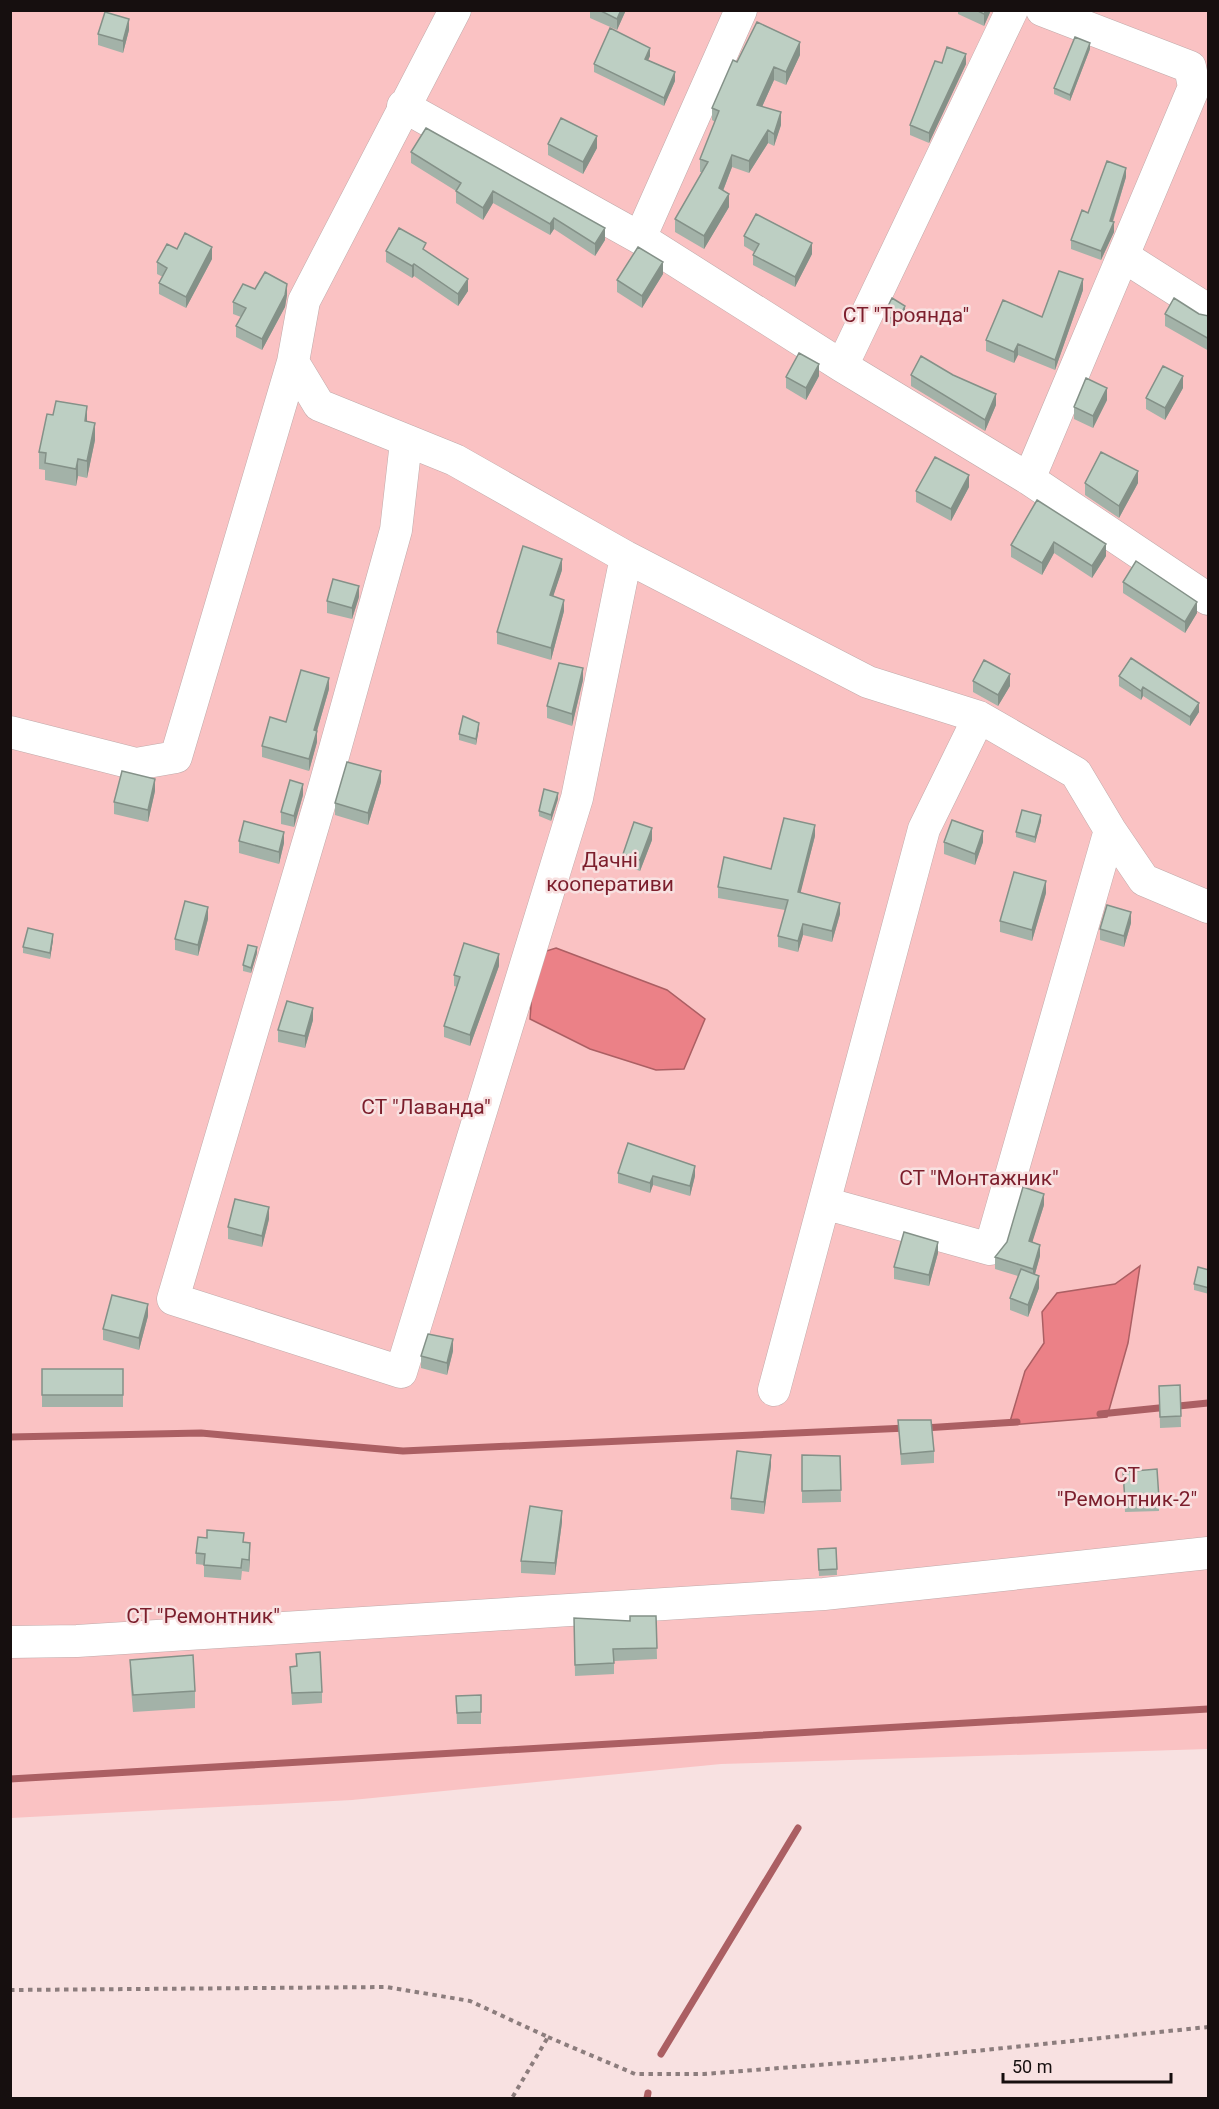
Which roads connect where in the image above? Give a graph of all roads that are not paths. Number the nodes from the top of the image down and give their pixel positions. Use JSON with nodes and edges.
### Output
{"nodes":[{"id":1,"x":455,"y":10,"type":"edge"},
{"id":2,"x":741,"y":10,"type":"edge"},
{"id":3,"x":1012,"y":10,"type":"edge"},
{"id":4,"x":1042,"y":10,"type":"edge"},
{"id":5,"x":403,"y":106,"type":"junction"},
{"id":6,"x":639,"y":238,"type":"junction"},
{"id":7,"x":1123,"y":256,"type":"junction"},
{"id":8,"x":1209,"y":310,"type":"edge"},
{"id":9,"x":292,"y":362,"type":"junction"},
{"id":10,"x":842,"y":366,"type":"junction"},
{"id":11,"x":406,"y":442,"type":"junction"},
{"id":12,"x":1029,"y":478,"type":"junction"},
{"id":13,"x":626,"y":558,"type":"junction"},
{"id":14,"x":1209,"y":598,"type":"edge"},
{"id":15,"x":979,"y":717,"type":"junction"},
{"id":16,"x":10,"y":732,"type":"edge"},
{"id":17,"x":1110,"y":830,"type":"junction"},
{"id":18,"x":1209,"y":908,"type":"edge"},
{"id":19,"x":824,"y":1203,"type":"junction"},
{"id":20,"x":774,"y":1390,"type":"dead end"},
{"id":21,"x":1209,"y":1553,"type":"edge"},
{"id":22,"x":10,"y":1642,"type":"edge"}],
"edges":[{"from":1,"to":5,"type":"street"},
{"from":2,"to":6,"type":"street"},
{"from":3,"to":10,"type":"street"},
{"from":4,"to":7,"type":"street"},
{"from":5,"to":6,"type":"street"},
{"from":5,"to":9,"type":"street"},
{"from":6,"to":10,"type":"street"},
{"from":7,"to":8,"type":"street"},
{"from":7,"to":12,"type":"street"},
{"from":9,"to":11,"type":"street"},
{"from":9,"to":16,"type":"street"},
{"from":10,"to":12,"type":"street"},
{"from":11,"to":13,"type":"street"},
{"from":11,"to":13,"type":"street"},
{"from":12,"to":14,"type":"street"},
{"from":13,"to":15,"type":"street"},
{"from":15,"to":17,"type":"street"},
{"from":15,"to":19,"type":"street"},
{"from":17,"to":18,"type":"street"},
{"from":17,"to":19,"type":"street"},
{"from":19,"to":20,"type":"street"},
{"from":21,"to":22,"type":"street"}]}
